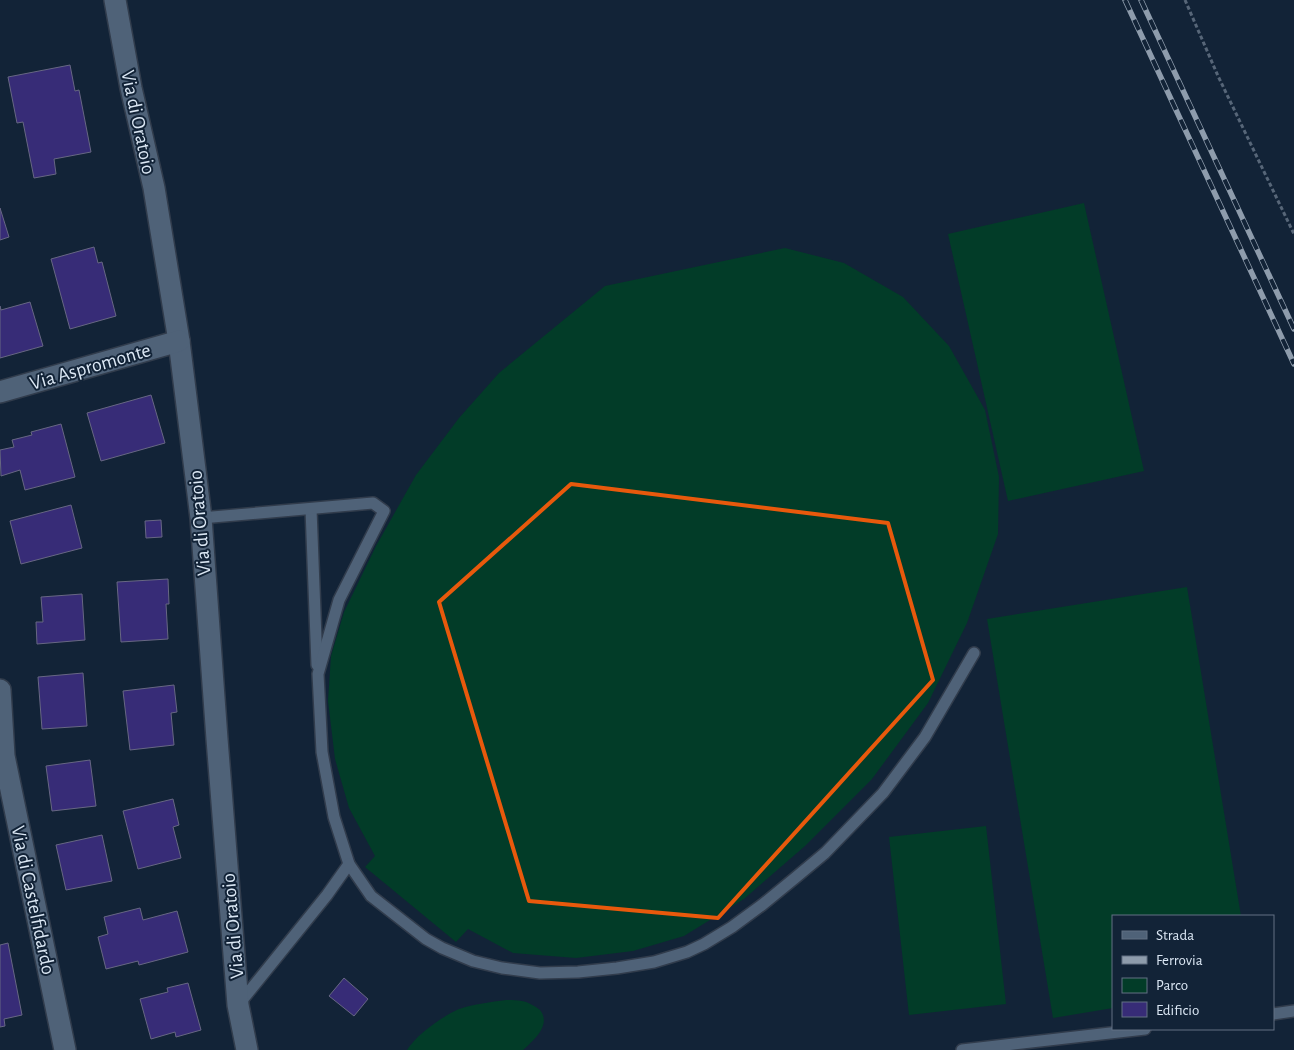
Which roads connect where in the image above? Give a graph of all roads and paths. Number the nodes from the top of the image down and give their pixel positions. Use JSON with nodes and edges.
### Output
{"nodes":[{"id":1,"x":115,"y":0,"type":"edge"},
{"id":2,"x":1185,"y":0,"type":"edge"},
{"id":3,"x":1294,"y":234,"type":"edge"},
{"id":4,"x":179,"y":341,"type":"junction"},
{"id":5,"x":0,"y":392,"type":"edge"},
{"id":6,"x":311,"y":509,"type":"junction"},
{"id":7,"x":201,"y":518,"type":"junction"},
{"id":8,"x":974,"y":653,"type":"dead end"},
{"id":9,"x":318,"y":674,"type":"junction"},
{"id":10,"x":0,"y":690,"type":"edge"},
{"id":11,"x":349,"y":864,"type":"junction"},
{"id":12,"x":238,"y":1005,"type":"junction"},
{"id":13,"x":1294,"y":1011,"type":"edge"},
{"id":14,"x":1274,"y":1014,"type":"edge"},
{"id":15,"x":1136,"y":1030,"type":"edge"},
{"id":16,"x":242,"y":1049,"type":"edge"},
{"id":17,"x":65,"y":1050,"type":"edge"},
{"id":18,"x":962,"y":1050,"type":"edge"}],
"edges":[{"from":1,"to":4,"type":"street","name":"Via di Oratoio"},
{"from":2,"to":3,"type":"path"},
{"from":4,"to":5,"type":"street","name":"Via Aspromonte"},
{"from":4,"to":7,"type":"street","name":"Via di Oratoio"},
{"from":6,"to":7,"type":"lane"},
{"from":6,"to":9,"type":"lane"},
{"from":6,"to":9,"type":"lane"},
{"from":7,"to":12,"type":"street","name":"Via di Oratoio"},
{"from":8,"to":11,"type":"lane"},
{"from":9,"to":11,"type":"lane"},
{"from":10,"to":17,"type":"street","name":"Via di Castelfidardo"},
{"from":11,"to":12,"type":"lane"},
{"from":12,"to":16,"type":"street","name":"Via di Oratoio"},
{"from":13,"to":14,"type":"lane"},
{"from":15,"to":18,"type":"lane"}]}
